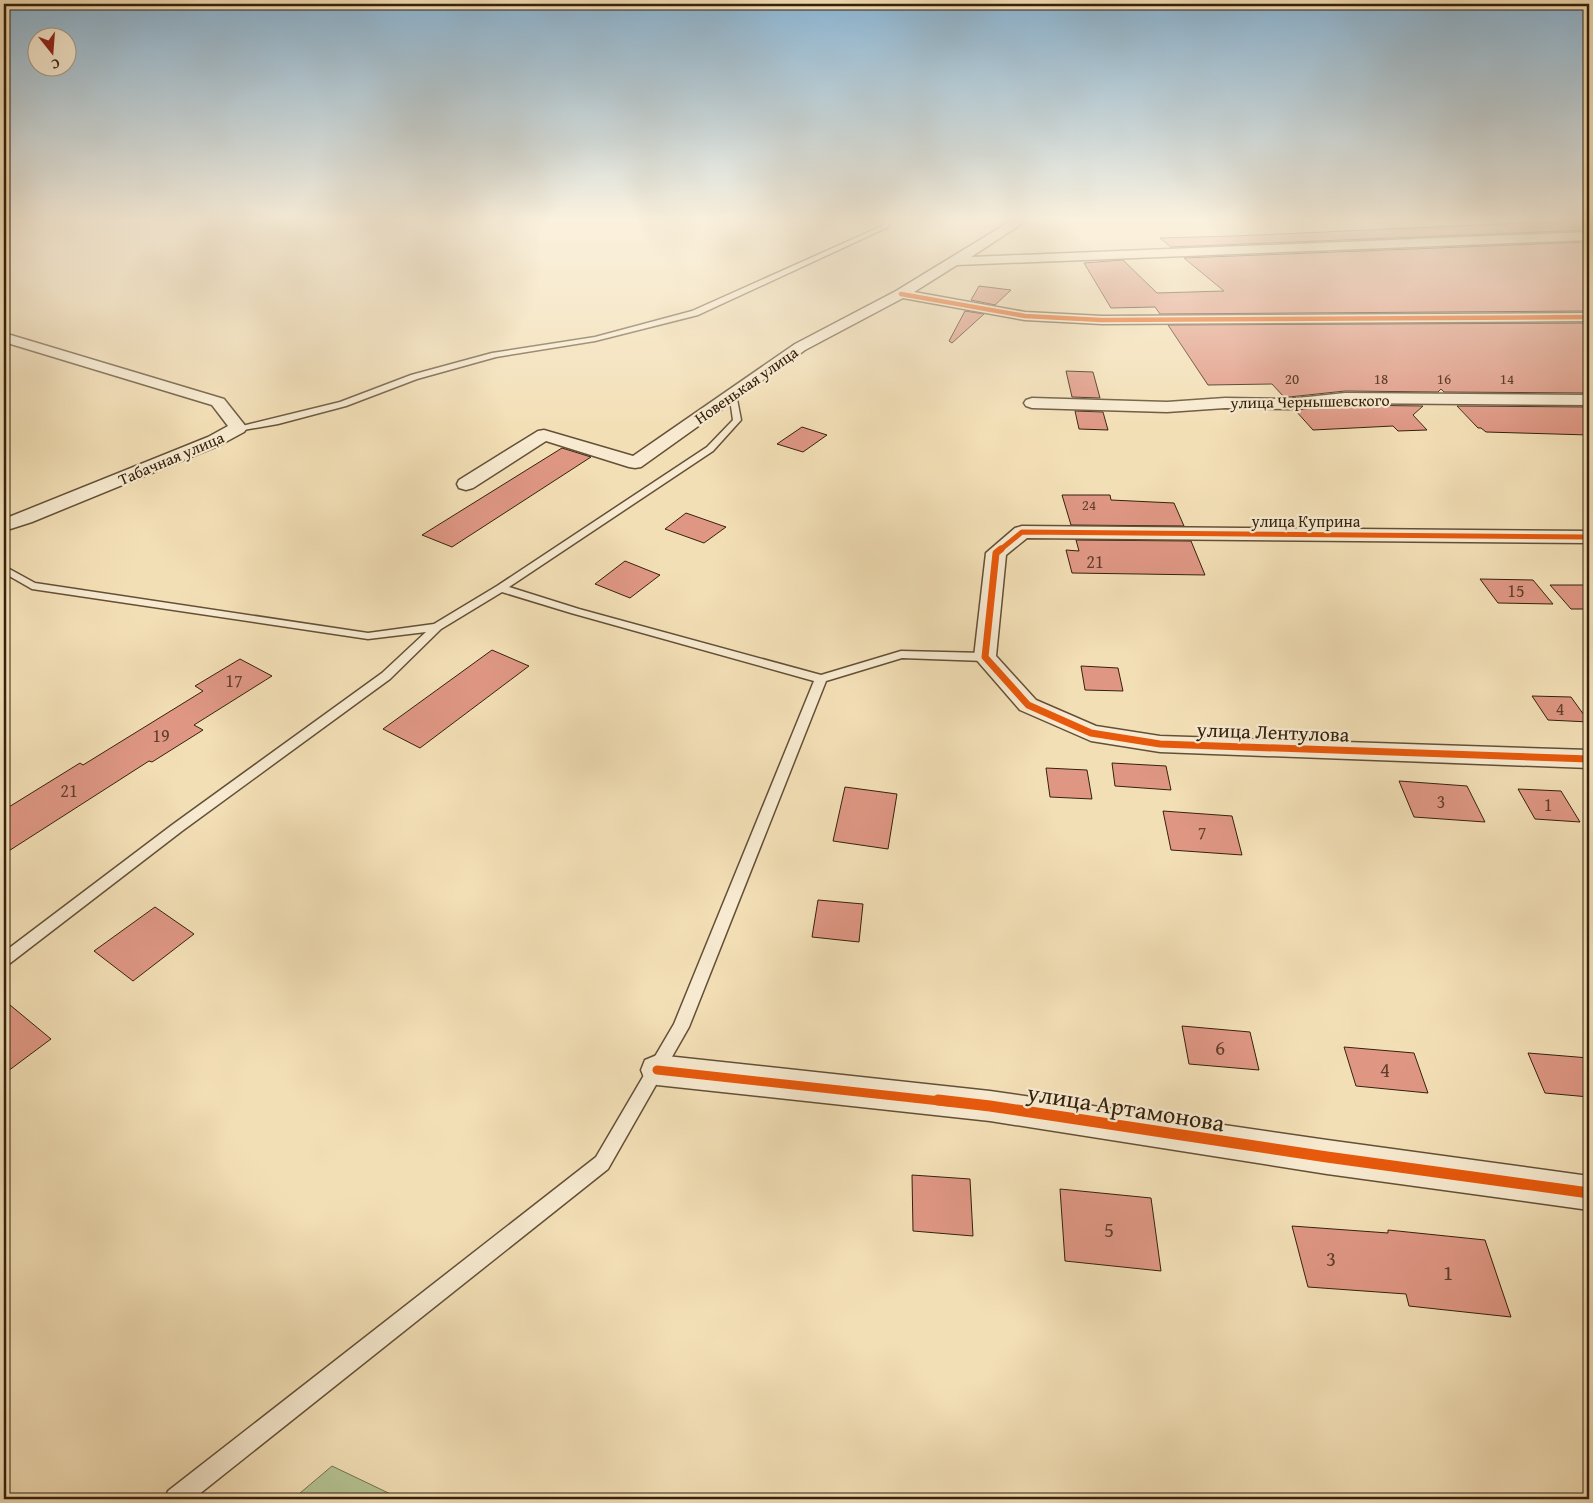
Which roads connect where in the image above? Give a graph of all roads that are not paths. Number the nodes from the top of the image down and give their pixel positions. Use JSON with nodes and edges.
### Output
{"nodes":[{"id":1,"x":746,"y":289,"type":"edge"},
{"id":2,"x":909,"y":289,"type":"edge"},
{"id":3,"x":901,"y":294,"type":"junction"},
{"id":4,"x":1589,"y":317,"type":"edge"},
{"id":5,"x":4,"y":337,"type":"edge"},
{"id":6,"x":732,"y":394,"type":"junction"},
{"id":7,"x":1589,"y":400,"type":"edge"},
{"id":8,"x":1032,"y":403,"type":"dead end"},
{"id":9,"x":238,"y":428,"type":"junction"},
{"id":10,"x":466,"y":484,"type":"dead end"},
{"id":11,"x":4,"y":524,"type":"edge"},
{"id":12,"x":1589,"y":536,"type":"edge"},
{"id":13,"x":4,"y":569,"type":"edge"},
{"id":14,"x":501,"y":588,"type":"junction"},
{"id":15,"x":438,"y":627,"type":"junction"},
{"id":16,"x":985,"y":657,"type":"junction"},
{"id":17,"x":821,"y":680,"type":"junction"},
{"id":18,"x":1589,"y":759,"type":"edge"},
{"id":19,"x":4,"y":960,"type":"edge"},
{"id":20,"x":657,"y":1070,"type":"junction"},
{"id":21,"x":1589,"y":1193,"type":"edge"},
{"id":22,"x":176,"y":1499,"type":"edge"}],
"edges":[{"from":1,"to":9,"type":"lane"},
{"from":2,"to":3,"type":"street","name":"Новенькая улица"},
{"from":3,"to":4,"type":"street"},
{"from":3,"to":6,"type":"street","name":"Новенькая улица"},
{"from":5,"to":9,"type":"street","name":"Табачная улица"},
{"from":6,"to":10,"type":"street","name":"Новенькая улица"},
{"from":6,"to":14,"type":"lane"},
{"from":7,"to":8,"type":"street","name":"улица Чернышевского"},
{"from":9,"to":11,"type":"street","name":"Табачная улица"},
{"from":12,"to":16,"type":"street","name":"улица Куприна"},
{"from":13,"to":15,"type":"lane"},
{"from":14,"to":15,"type":"lane"},
{"from":14,"to":17,"type":"lane"},
{"from":15,"to":19,"type":"lane"},
{"from":16,"to":17,"type":"lane"},
{"from":16,"to":18,"type":"street","name":"улица Лентулова"},
{"from":17,"to":20,"type":"lane"},
{"from":20,"to":21,"type":"street","name":"улица Артамонова"},
{"from":20,"to":22,"type":"lane"}]}
